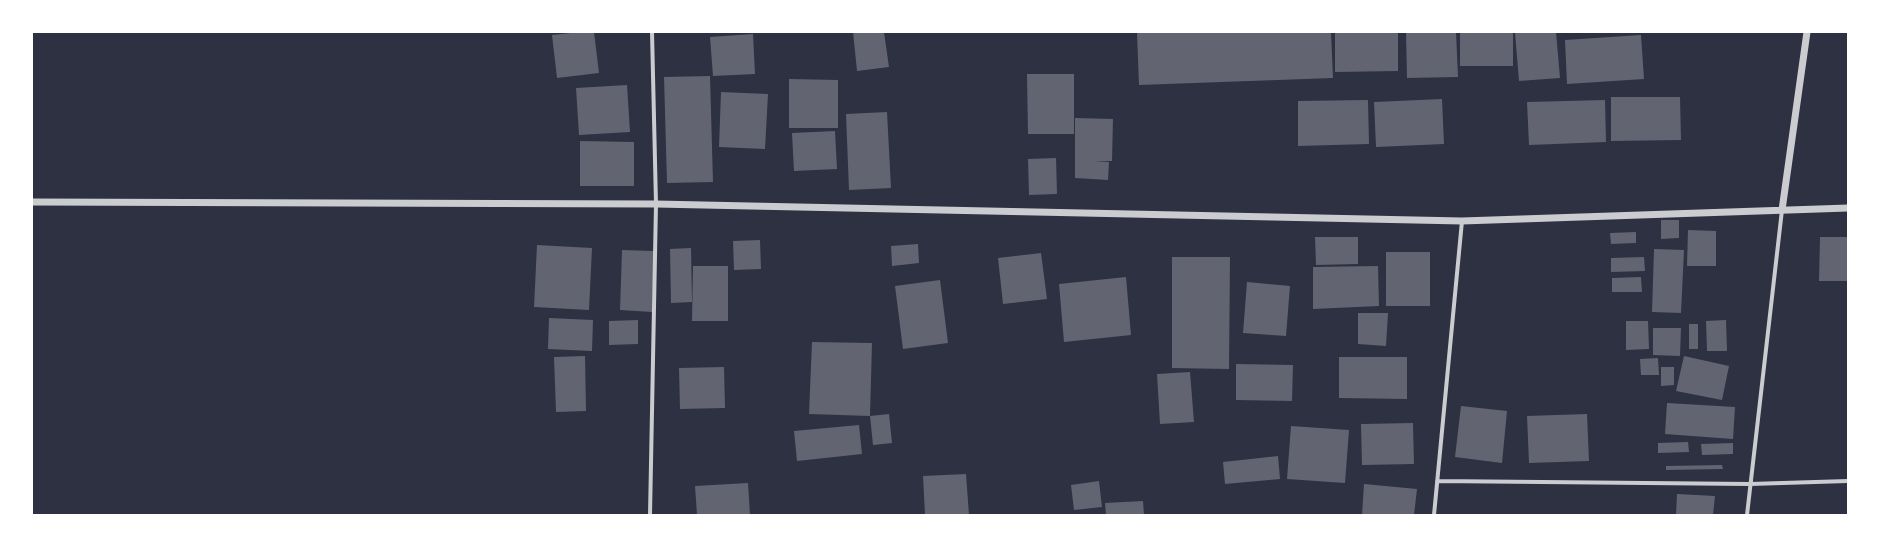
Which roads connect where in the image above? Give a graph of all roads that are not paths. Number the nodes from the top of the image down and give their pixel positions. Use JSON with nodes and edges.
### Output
{"nodes":[{"id":1,"x":652,"y":32,"type":"edge"},
{"id":2,"x":1807,"y":32,"type":"edge"},
{"id":3,"x":32,"y":202,"type":"edge"},
{"id":4,"x":656,"y":204,"type":"junction"},
{"id":5,"x":1848,"y":208,"type":"edge"},
{"id":6,"x":1782,"y":210,"type":"junction"},
{"id":7,"x":1462,"y":221,"type":"junction"},
{"id":8,"x":1848,"y":480,"type":"edge"},
{"id":9,"x":1437,"y":481,"type":"junction"},
{"id":10,"x":1750,"y":484,"type":"junction"},
{"id":11,"x":650,"y":515,"type":"edge"},
{"id":12,"x":1434,"y":515,"type":"edge"},
{"id":13,"x":1746,"y":515,"type":"edge"}],
"edges":[{"from":1,"to":4,"type":"street"},
{"from":2,"to":6,"type":"street"},
{"from":3,"to":4,"type":"street"},
{"from":4,"to":7,"type":"street"},
{"from":4,"to":11,"type":"street"},
{"from":5,"to":6,"type":"street"},
{"from":6,"to":7,"type":"street"},
{"from":6,"to":10,"type":"street"},
{"from":7,"to":9,"type":"street"},
{"from":8,"to":10,"type":"street"},
{"from":9,"to":10,"type":"street"},
{"from":9,"to":12,"type":"street"},
{"from":10,"to":13,"type":"street"}]}
